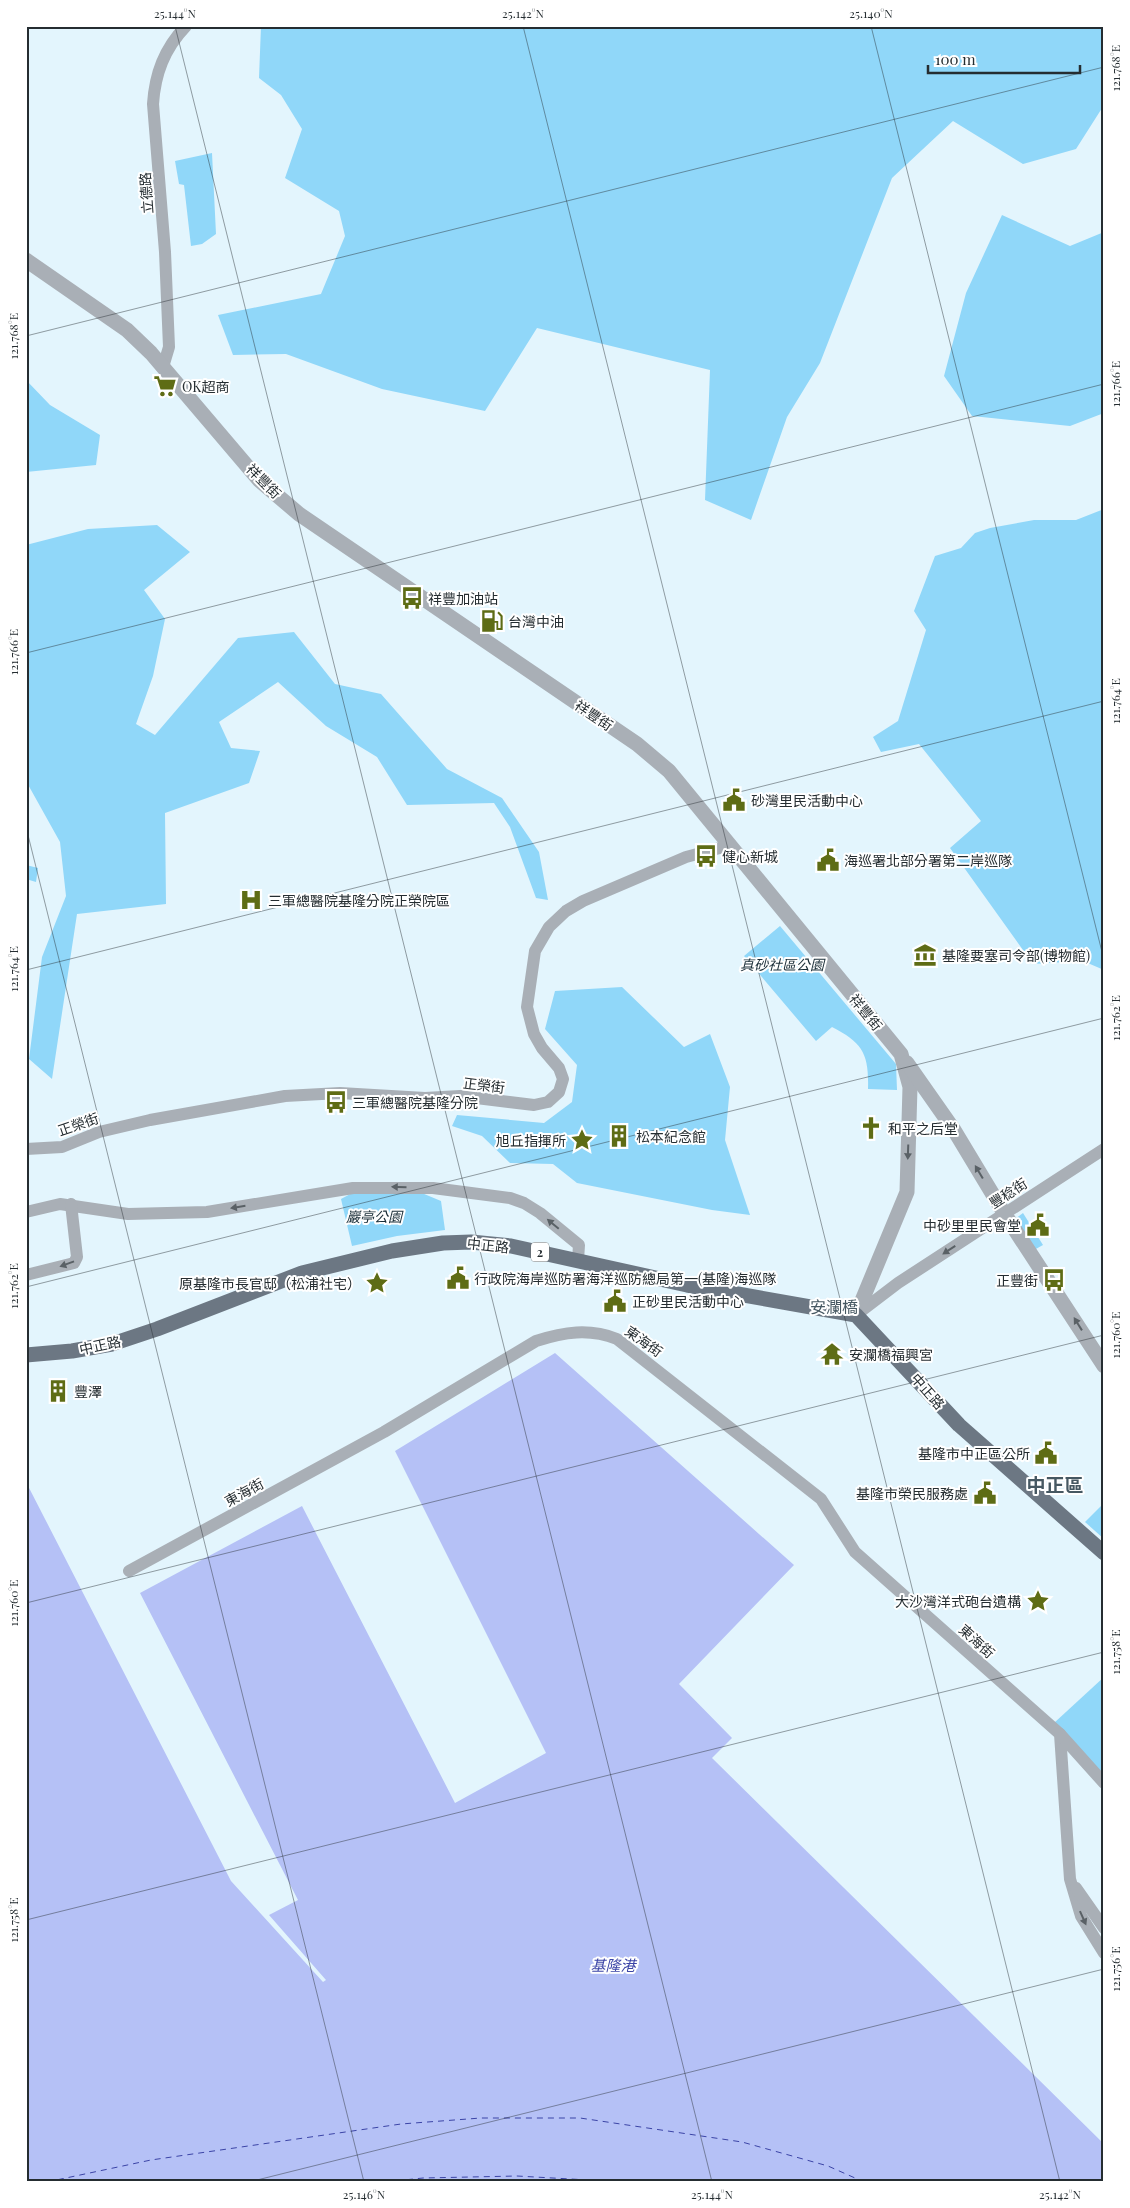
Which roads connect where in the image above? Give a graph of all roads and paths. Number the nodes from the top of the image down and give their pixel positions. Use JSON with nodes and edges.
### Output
{"nodes":[{"id":1,"x":186,"y":26,"type":"edge"},
{"id":2,"x":26,"y":260,"type":"edge"},
{"id":3,"x":164,"y":367,"type":"junction"},
{"id":4,"x":731,"y":845,"type":"junction"},
{"id":5,"x":901,"y":1054,"type":"junction"},
{"id":6,"x":933,"y":1099,"type":"junction"},
{"id":7,"x":910,"y":1103,"type":"junction"},
{"id":8,"x":26,"y":1149,"type":"edge"},
{"id":9,"x":1104,"y":1149,"type":"edge"},
{"id":10,"x":71,"y":1204,"type":"junction"},
{"id":11,"x":26,"y":1212,"type":"edge"},
{"id":12,"x":1004,"y":1214,"type":"junction"},
{"id":13,"x":578,"y":1260,"type":"junction"},
{"id":14,"x":26,"y":1275,"type":"edge"},
{"id":15,"x":856,"y":1315,"type":"junction"},
{"id":16,"x":26,"y":1356,"type":"edge"},
{"id":17,"x":1104,"y":1366,"type":"edge"},
{"id":18,"x":1104,"y":1553,"type":"edge"},
{"id":19,"x":129,"y":1571,"type":"dead end"},
{"id":20,"x":1060,"y":1734,"type":"junction"},
{"id":21,"x":1087,"y":1765,"type":"junction"},
{"id":22,"x":1065,"y":1778,"type":"junction"},
{"id":23,"x":1104,"y":1784,"type":"edge"},
{"id":24,"x":1070,"y":1879,"type":"junction"},
{"id":25,"x":1104,"y":1928,"type":"edge"},
{"id":26,"x":1104,"y":1953,"type":"edge"}],
"edges":[{"from":1,"to":3,"type":"street","name":"立德路"},
{"from":2,"to":3,"type":"street","name":"祥豐街"},
{"from":3,"to":4,"type":"street","name":"祥豐街"},
{"from":4,"to":5,"type":"street","name":"祥豐街"},
{"from":4,"to":8,"type":"street","name":"正榮街"},
{"from":5,"to":6,"type":"street"},
{"from":5,"to":7,"type":"street","name":"祥豐街"},
{"from":6,"to":7,"type":"street"},
{"from":12,"to":6,"type":"street","one_way":true},
{"from":7,"to":15,"type":"street","name":"祥豐街","one_way":true},
{"from":9,"to":12,"type":"street","name":"豐稔街"},
{"from":10,"to":11,"type":"street"},
{"from":13,"to":10,"type":"street","one_way":true},
{"from":10,"to":14,"type":"street","one_way":true},
{"from":12,"to":15,"type":"street","name":"豐稔街","one_way":true},
{"from":17,"to":12,"type":"street","one_way":true},
{"from":13,"to":15,"type":"main road","name":"中正路","number":"2"},
{"from":13,"to":16,"type":"main road","name":"中正路","number":"2"},
{"from":15,"to":18,"type":"main road","name":"中正路"},
{"from":19,"to":20,"type":"street","name":"東海街"},
{"from":20,"to":21,"type":"street","name":"東海街"},
{"from":20,"to":22,"type":"street"},
{"from":21,"to":22,"type":"street"},
{"from":21,"to":23,"type":"street","name":"東海街"},
{"from":22,"to":24,"type":"street"},
{"from":24,"to":25,"type":"street"},
{"from":24,"to":26,"type":"street","one_way":true}]}
